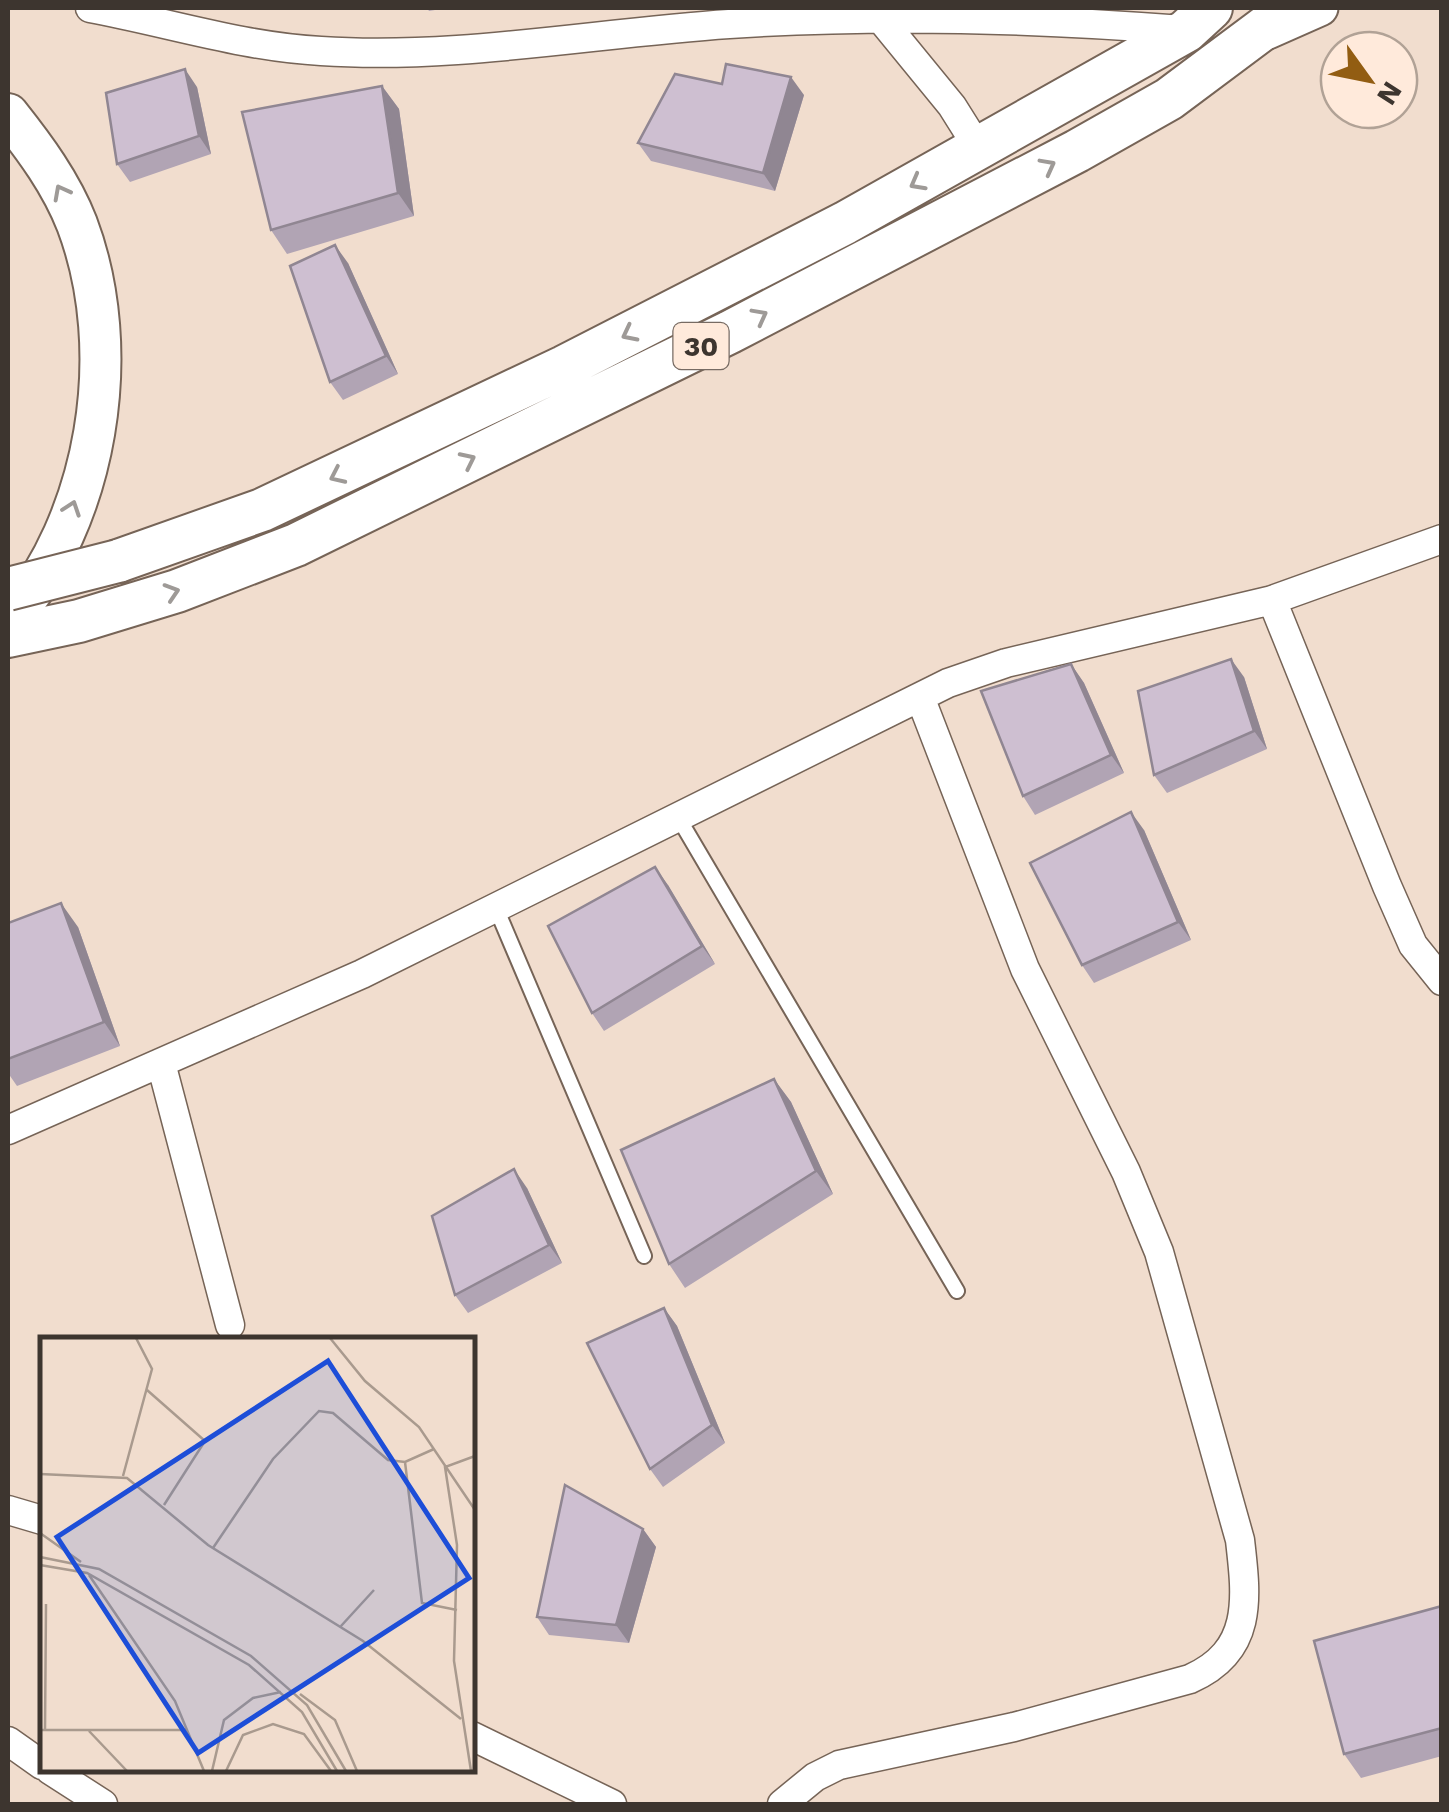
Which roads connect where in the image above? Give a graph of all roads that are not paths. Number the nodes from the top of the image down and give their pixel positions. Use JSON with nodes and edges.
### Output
{"nodes":[{"id":1,"x":90,"y":8,"type":"edge"},
{"id":2,"x":1291,"y":8,"type":"edge"},
{"id":3,"x":1320,"y":8,"type":"edge"},
{"id":4,"x":147,"y":12,"type":"edge"},
{"id":5,"x":880,"y":18,"type":"junction"},
{"id":6,"x":1198,"y":19,"type":"edge"},
{"id":7,"x":1258,"y":36,"type":"junction"},
{"id":8,"x":8,"y":114,"type":"edge"},
{"id":9,"x":979,"y":149,"type":"junction"},
{"id":10,"x":1442,"y":539,"type":"edge"},
{"id":11,"x":8,"y":589,"type":"edge"},
{"id":12,"x":1272,"y":600,"type":"junction"},
{"id":13,"x":8,"y":622,"type":"edge"},
{"id":14,"x":8,"y":636,"type":"edge"},
{"id":15,"x":920,"y":697,"type":"junction"},
{"id":16,"x":678,"y":817,"type":"junction"},
{"id":17,"x":496,"y":908,"type":"junction"},
{"id":18,"x":1442,"y":981,"type":"edge"},
{"id":19,"x":161,"y":1063,"type":"junction"},
{"id":20,"x":8,"y":1130,"type":"edge"},
{"id":21,"x":644,"y":1256,"type":"dead end"},
{"id":22,"x":956,"y":1290,"type":"dead end"},
{"id":23,"x":230,"y":1325,"type":"dead end"},
{"id":24,"x":8,"y":1510,"type":"edge"},
{"id":25,"x":40,"y":1519,"type":"edge"},
{"id":26,"x":475,"y":1737,"type":"edge"},
{"id":27,"x":8,"y":1741,"type":"edge"},
{"id":28,"x":40,"y":1764,"type":"edge"},
{"id":29,"x":53,"y":1772,"type":"edge"},
{"id":30,"x":103,"y":1804,"type":"edge"},
{"id":31,"x":612,"y":1804,"type":"edge"},
{"id":32,"x":782,"y":1804,"type":"edge"}],
"edges":[{"from":1,"to":4,"type":"street"},
{"from":2,"to":7,"type":"main road","number":"30"},
{"from":3,"to":7,"type":"street"},
{"from":4,"to":5,"type":"street"},
{"from":5,"to":6,"type":"street"},
{"from":5,"to":9,"type":"street"},
{"from":6,"to":9,"type":"main road","number":"30"},
{"from":14,"to":7,"type":"main road","number":"30","one_way":true},
{"from":13,"to":8,"type":"main road","one_way":true},
{"from":9,"to":11,"type":"main road","number":"30","one_way":true,"bridge":true},
{"from":10,"to":12,"type":"street"},
{"from":12,"to":15,"type":"street"},
{"from":12,"to":18,"type":"street"},
{"from":15,"to":16,"type":"street"},
{"from":15,"to":32,"type":"street"},
{"from":16,"to":17,"type":"street"},
{"from":16,"to":22,"type":"lane"},
{"from":17,"to":19,"type":"street"},
{"from":17,"to":21,"type":"lane"},
{"from":19,"to":20,"type":"street"},
{"from":19,"to":23,"type":"street"},
{"from":24,"to":25,"type":"street"},
{"from":26,"to":31,"type":"street"},
{"from":27,"to":28,"type":"street"},
{"from":29,"to":30,"type":"street"}]}
